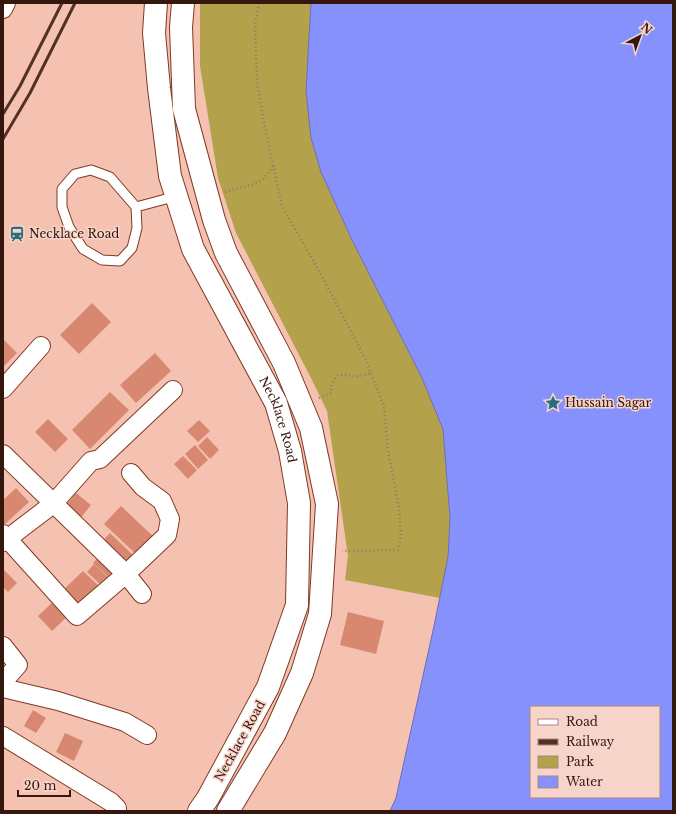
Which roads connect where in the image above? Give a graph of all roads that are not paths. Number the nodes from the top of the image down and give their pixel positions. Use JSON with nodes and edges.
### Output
{"nodes":[{"id":1,"x":6,"y":3,"type":"edge"},
{"id":2,"x":156,"y":3,"type":"edge"},
{"id":3,"x":182,"y":3,"type":"edge"},
{"id":4,"x":3,"y":9,"type":"edge"},
{"id":5,"x":177,"y":196,"type":"junction"},
{"id":6,"x":136,"y":207,"type":"junction"},
{"id":7,"x":41,"y":346,"type":"dead end"},
{"id":8,"x":3,"y":389,"type":"edge"},
{"id":9,"x":174,"y":390,"type":"dead end"},
{"id":10,"x":3,"y":454,"type":"edge"},
{"id":11,"x":131,"y":473,"type":"dead end"},
{"id":12,"x":53,"y":504,"type":"junction"},
{"id":13,"x":4,"y":538,"type":"edge"},
{"id":14,"x":126,"y":574,"type":"junction"},
{"id":15,"x":142,"y":594,"type":"dead end"},
{"id":16,"x":3,"y":646,"type":"edge"},
{"id":17,"x":3,"y":682,"type":"edge"},
{"id":18,"x":3,"y":688,"type":"edge"},
{"id":19,"x":147,"y":735,"type":"dead end"},
{"id":20,"x":3,"y":736,"type":"edge"},
{"id":21,"x":117,"y":811,"type":"edge"},
{"id":22,"x":199,"y":811,"type":"edge"},
{"id":23,"x":228,"y":811,"type":"edge"}],
"edges":[{"from":1,"to":4,"type":"street"},
{"from":2,"to":5,"type":"main road","name":"Necklace Road"},
{"from":3,"to":23,"type":"main road","name":"Necklace Road"},
{"from":5,"to":6,"type":"lane"},
{"from":5,"to":22,"type":"main road","name":"Necklace Road"},
{"from":6,"to":6,"type":"lane"},
{"from":7,"to":8,"type":"street"},
{"from":9,"to":12,"type":"street"},
{"from":10,"to":12,"type":"street"},
{"from":11,"to":14,"type":"street"},
{"from":12,"to":13,"type":"street"},
{"from":12,"to":14,"type":"street"},
{"from":13,"to":14,"type":"street"},
{"from":14,"to":15,"type":"street"},
{"from":16,"to":17,"type":"street"},
{"from":18,"to":19,"type":"street"},
{"from":20,"to":21,"type":"street"}]}
